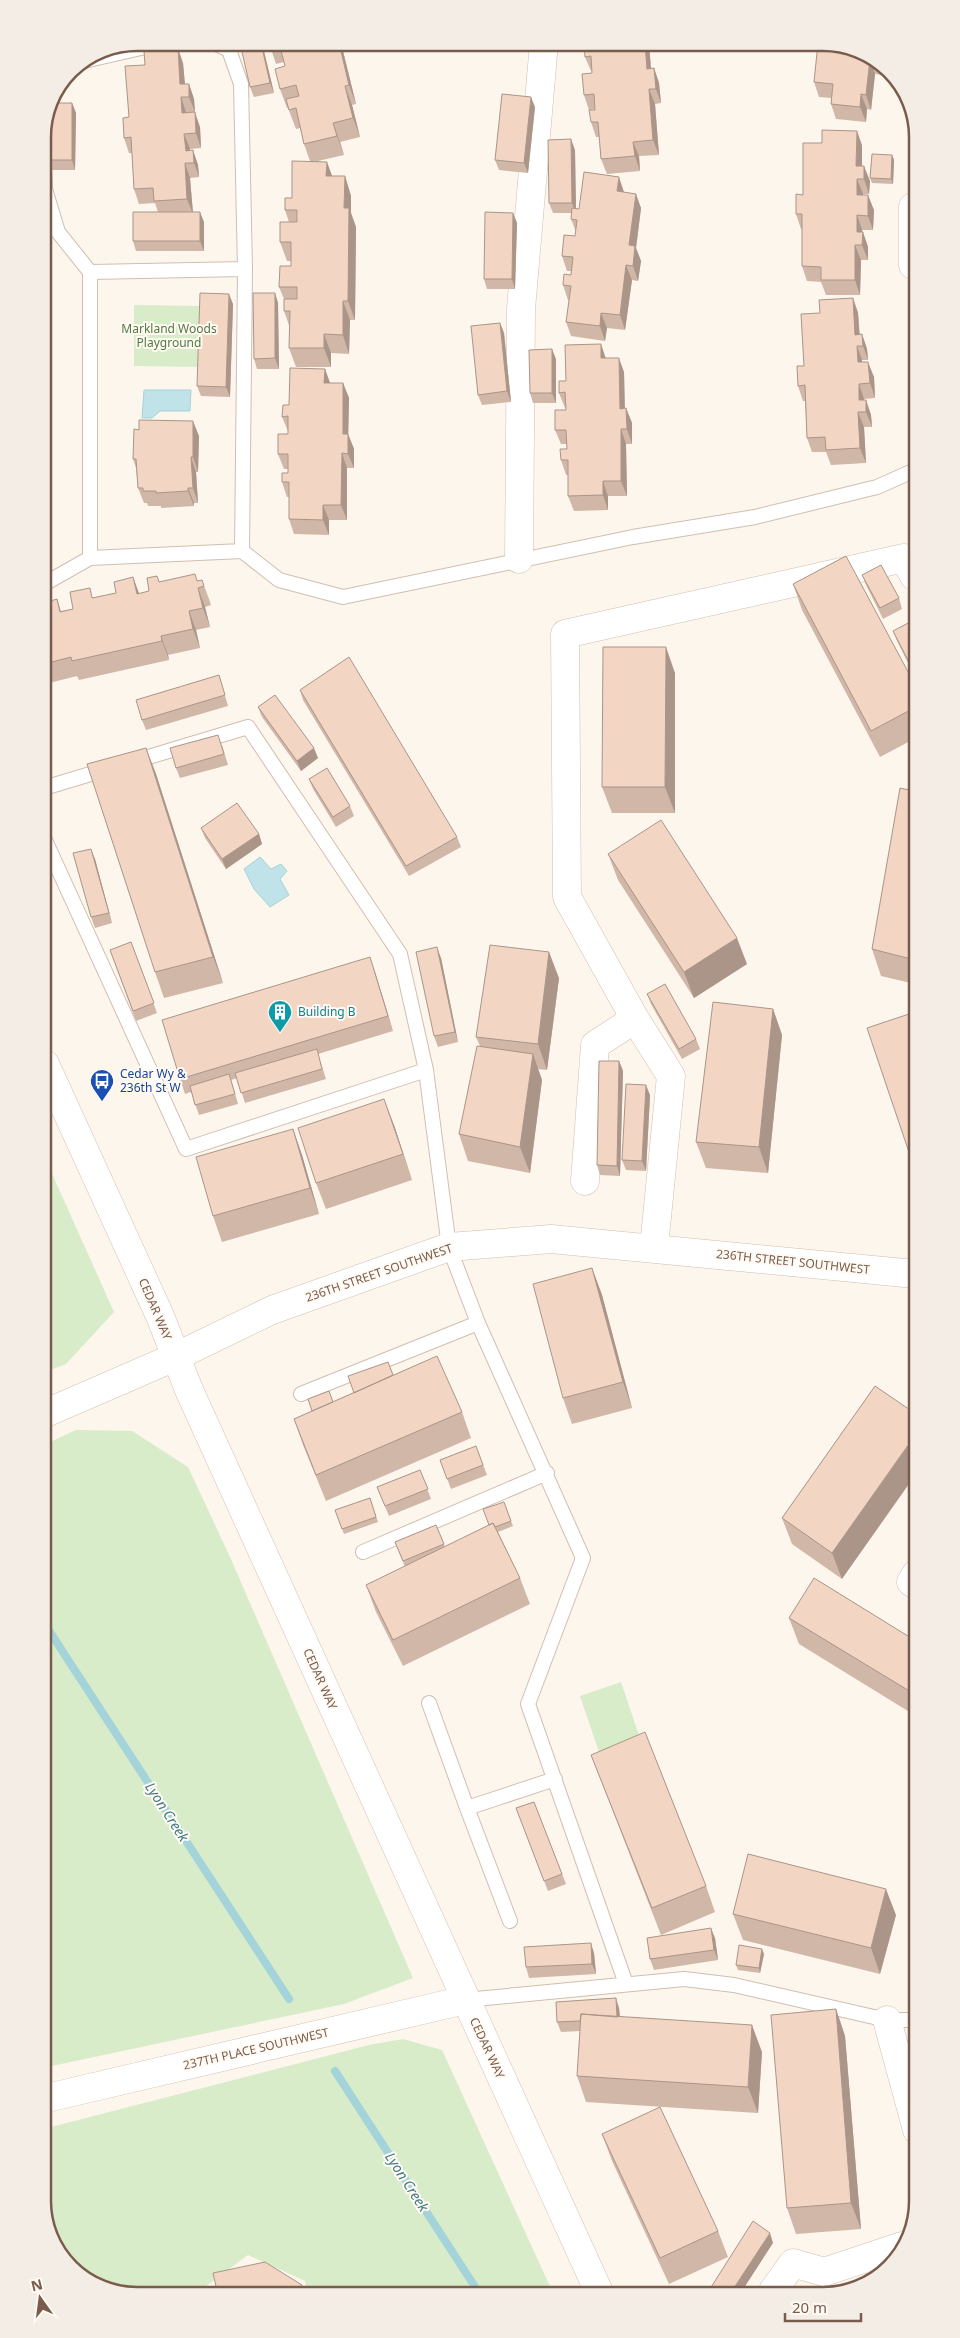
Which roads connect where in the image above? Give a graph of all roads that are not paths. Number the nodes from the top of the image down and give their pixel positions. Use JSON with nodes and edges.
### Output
{"nodes":[{"id":1,"x":229,"y":51,"type":"edge"},
{"id":2,"x":543,"y":51,"type":"edge"},
{"id":3,"x":51,"y":209,"type":"edge"},
{"id":4,"x":245,"y":269,"type":"junction"},
{"id":5,"x":90,"y":272,"type":"junction"},
{"id":6,"x":909,"y":473,"type":"edge"},
{"id":7,"x":242,"y":551,"type":"junction"},
{"id":8,"x":90,"y":558,"type":"junction"},
{"id":9,"x":519,"y":559,"type":"junction"},
{"id":10,"x":909,"y":567,"type":"edge"},
{"id":11,"x":51,"y":580,"type":"edge"},
{"id":12,"x":51,"y":786,"type":"edge"},
{"id":13,"x":51,"y":853,"type":"edge"},
{"id":14,"x":635,"y":1019,"type":"junction"},
{"id":15,"x":426,"y":1070,"type":"junction"},
{"id":16,"x":51,"y":1077,"type":"edge"},
{"id":17,"x":585,"y":1181,"type":"dead end"},
{"id":18,"x":449,"y":1246,"type":"junction"},
{"id":19,"x":654,"y":1247,"type":"junction"},
{"id":20,"x":909,"y":1273,"type":"edge"},
{"id":21,"x":478,"y":1323,"type":"junction"},
{"id":22,"x":175,"y":1357,"type":"junction"},
{"id":23,"x":301,"y":1394,"type":"dead end"},
{"id":24,"x":51,"y":1411,"type":"edge"},
{"id":25,"x":547,"y":1473,"type":"junction"},
{"id":26,"x":363,"y":1552,"type":"dead end"},
{"id":27,"x":428,"y":1703,"type":"dead end"},
{"id":28,"x":555,"y":1779,"type":"junction"},
{"id":29,"x":467,"y":1808,"type":"junction"},
{"id":30,"x":510,"y":1921,"type":"dead end"},
{"id":31,"x":626,"y":1984,"type":"junction"},
{"id":32,"x":465,"y":2000,"type":"junction"},
{"id":33,"x":887,"y":2020,"type":"junction"},
{"id":34,"x":909,"y":2020,"type":"edge"},
{"id":35,"x":51,"y":2097,"type":"edge"},
{"id":36,"x":909,"y":2101,"type":"edge"},
{"id":37,"x":894,"y":2249,"type":"edge"},
{"id":38,"x":597,"y":2287,"type":"edge"},
{"id":39,"x":775,"y":2287,"type":"edge"}],
"edges":[{"from":1,"to":4,"type":"lane"},
{"from":2,"to":9,"type":"street"},
{"from":3,"to":5,"type":"lane"},
{"from":4,"to":5,"type":"lane"},
{"from":4,"to":7,"type":"lane"},
{"from":5,"to":8,"type":"lane"},
{"from":6,"to":9,"type":"lane"},
{"from":7,"to":8,"type":"lane"},
{"from":7,"to":9,"type":"lane"},
{"from":8,"to":11,"type":"lane"},
{"from":10,"to":14,"type":"street"},
{"from":12,"to":15,"type":"lane"},
{"from":13,"to":15,"type":"lane"},
{"from":14,"to":17,"type":"street"},
{"from":14,"to":19,"type":"street"},
{"from":15,"to":18,"type":"lane"},
{"from":16,"to":22,"type":"street","name":"CEDAR WAY"},
{"from":18,"to":19,"type":"street","name":"236TH STREET SOUTHWEST"},
{"from":18,"to":21,"type":"lane"},
{"from":18,"to":22,"type":"street","name":"236TH STREET SOUTHWEST"},
{"from":19,"to":20,"type":"street","name":"236TH STREET SOUTHWEST"},
{"from":21,"to":23,"type":"lane"},
{"from":21,"to":25,"type":"lane"},
{"from":22,"to":24,"type":"street","name":"236TH STREET SOUTHWEST"},
{"from":22,"to":32,"type":"street","name":"CEDAR WAY"},
{"from":25,"to":26,"type":"lane"},
{"from":25,"to":28,"type":"lane"},
{"from":27,"to":29,"type":"lane"},
{"from":28,"to":29,"type":"lane"},
{"from":28,"to":31,"type":"lane"},
{"from":29,"to":30,"type":"lane"},
{"from":31,"to":32,"type":"lane"},
{"from":31,"to":33,"type":"lane"},
{"from":32,"to":35,"type":"street","name":"237TH PLACE SOUTHWEST"},
{"from":32,"to":38,"type":"street","name":"CEDAR WAY"},
{"from":33,"to":34,"type":"lane"},
{"from":33,"to":36,"type":"street"},
{"from":37,"to":39,"type":"street"}]}
